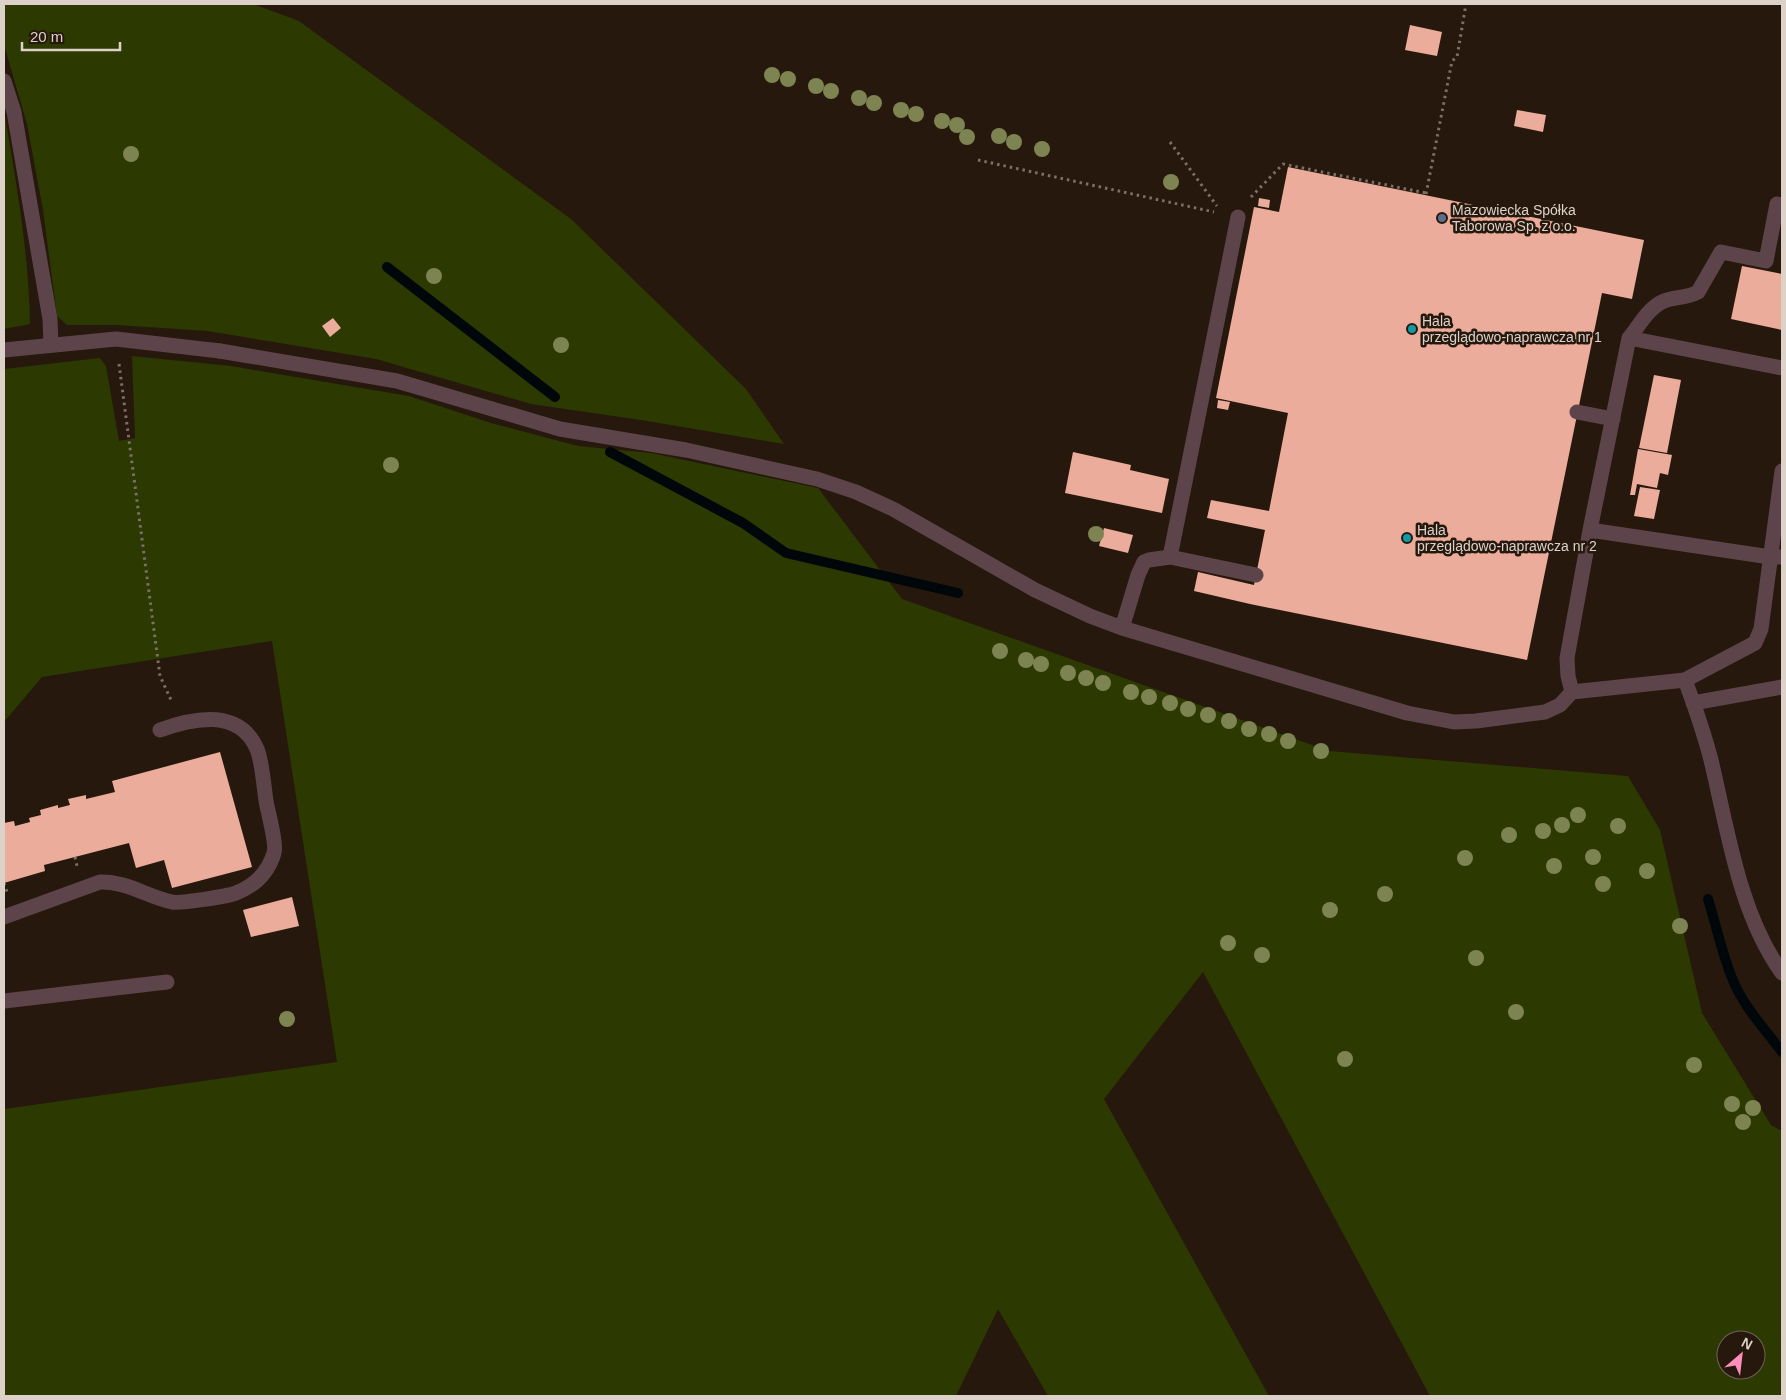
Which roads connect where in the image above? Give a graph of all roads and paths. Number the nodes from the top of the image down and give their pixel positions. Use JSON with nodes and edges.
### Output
{"nodes":[{"id":1,"x":1466,"y":4,"type":"edge"},
{"id":2,"x":4,"y":81,"type":"edge"},
{"id":3,"x":1170,"y":142,"type":"dead end"},
{"id":4,"x":978,"y":160,"type":"dead end"},
{"id":5,"x":1782,"y":205,"type":"edge"},
{"id":6,"x":1231,"y":215,"type":"junction"},
{"id":7,"x":1629,"y":338,"type":"junction"},
{"id":8,"x":116,"y":339,"type":"junction"},
{"id":9,"x":51,"y":345,"type":"junction"},
{"id":10,"x":4,"y":350,"type":"edge"},
{"id":11,"x":1782,"y":368,"type":"edge"},
{"id":12,"x":1577,"y":412,"type":"dead end"},
{"id":13,"x":1612,"y":419,"type":"junction"},
{"id":14,"x":1782,"y":471,"type":"edge"},
{"id":15,"x":1590,"y":530,"type":"junction"},
{"id":16,"x":1170,"y":557,"type":"junction"},
{"id":17,"x":1776,"y":557,"type":"edge"},
{"id":18,"x":1256,"y":575,"type":"dead end"},
{"id":19,"x":1122,"y":628,"type":"junction"},
{"id":20,"x":1685,"y":680,"type":"junction"},
{"id":21,"x":1782,"y":687,"type":"edge"},
{"id":22,"x":1572,"y":692,"type":"junction"},
{"id":23,"x":1694,"y":703,"type":"junction"},
{"id":24,"x":182,"y":722,"type":"junction"},
{"id":25,"x":160,"y":730,"type":"dead end"},
{"id":26,"x":4,"y":917,"type":"edge"},
{"id":27,"x":1782,"y":973,"type":"edge"},
{"id":28,"x":167,"y":982,"type":"dead end"},
{"id":29,"x":4,"y":1001,"type":"edge"}],
"edges":[{"from":1,"to":6,"type":"path"},
{"from":2,"to":9,"type":"street"},
{"from":3,"to":6,"type":"path"},
{"from":4,"to":6,"type":"path"},
{"from":5,"to":7,"type":"street"},
{"from":6,"to":16,"type":"street"},
{"from":7,"to":11,"type":"street"},
{"from":7,"to":13,"type":"street"},
{"from":8,"to":9,"type":"street"},
{"from":8,"to":19,"type":"street"},
{"from":8,"to":24,"type":"path"},
{"from":9,"to":10,"type":"street"},
{"from":12,"to":13,"type":"street"},
{"from":13,"to":15,"type":"street"},
{"from":14,"to":17,"type":"street"},
{"from":15,"to":17,"type":"street"},
{"from":15,"to":22,"type":"street"},
{"from":16,"to":18,"type":"street"},
{"from":16,"to":19,"type":"street"},
{"from":17,"to":20,"type":"street"},
{"from":19,"to":22,"type":"street"},
{"from":20,"to":22,"type":"street"},
{"from":20,"to":23,"type":"street"},
{"from":21,"to":23,"type":"street"},
{"from":23,"to":27,"type":"street"},
{"from":24,"to":25,"type":"street"},
{"from":24,"to":26,"type":"street"},
{"from":28,"to":29,"type":"street"}]}
